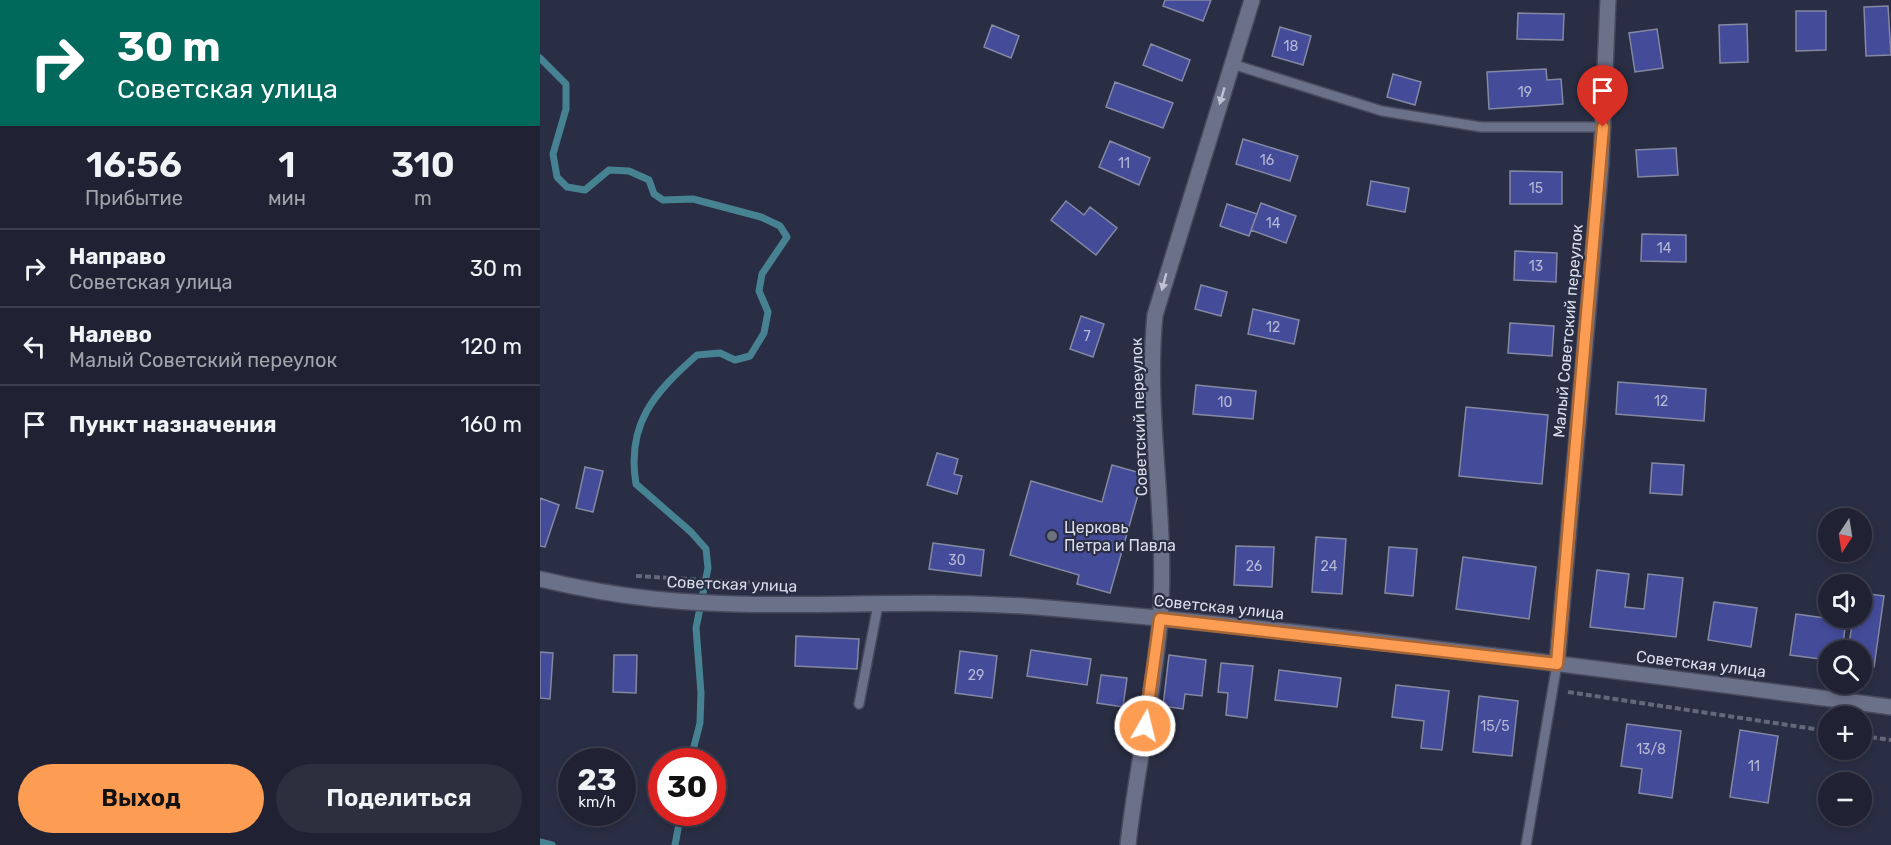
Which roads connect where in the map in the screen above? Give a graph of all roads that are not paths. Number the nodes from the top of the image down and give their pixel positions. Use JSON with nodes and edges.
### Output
{"nodes":[{"id":1,"x":1252,"y":0,"type":"edge"},
{"id":2,"x":1608,"y":0,"type":"edge"},
{"id":3,"x":1232,"y":64,"type":"junction"},
{"id":4,"x":1603,"y":127,"type":"junction"},
{"id":5,"x":540,"y":579,"type":"edge"},
{"id":6,"x":878,"y":604,"type":"junction"},
{"id":7,"x":1160,"y":619,"type":"junction"},
{"id":8,"x":1557,"y":664,"type":"junction"},
{"id":9,"x":859,"y":704,"type":"dead end"},
{"id":10,"x":1891,"y":707,"type":"edge"},
{"id":11,"x":1128,"y":845,"type":"edge"},
{"id":12,"x":1526,"y":845,"type":"edge"}],
"edges":[{"from":1,"to":3,"type":"street","name":"Советский переулок"},
{"from":2,"to":4,"type":"street","name":"Малый Советский переулок"},
{"from":3,"to":4,"type":"lane"},
{"from":3,"to":7,"type":"street","name":"Советский переулок","one_way":true},
{"from":4,"to":8,"type":"street","name":"Малый Советский переулок"},
{"from":5,"to":6,"type":"street","name":"Советская улица"},
{"from":6,"to":7,"type":"street","name":"Советская улица"},
{"from":6,"to":9,"type":"lane"},
{"from":7,"to":8,"type":"street","name":"Советская улица"},
{"from":7,"to":11,"type":"street","name":"Советский переулок"},
{"from":8,"to":10,"type":"street","name":"Советская улица"},
{"from":8,"to":12,"type":"lane"}]}
